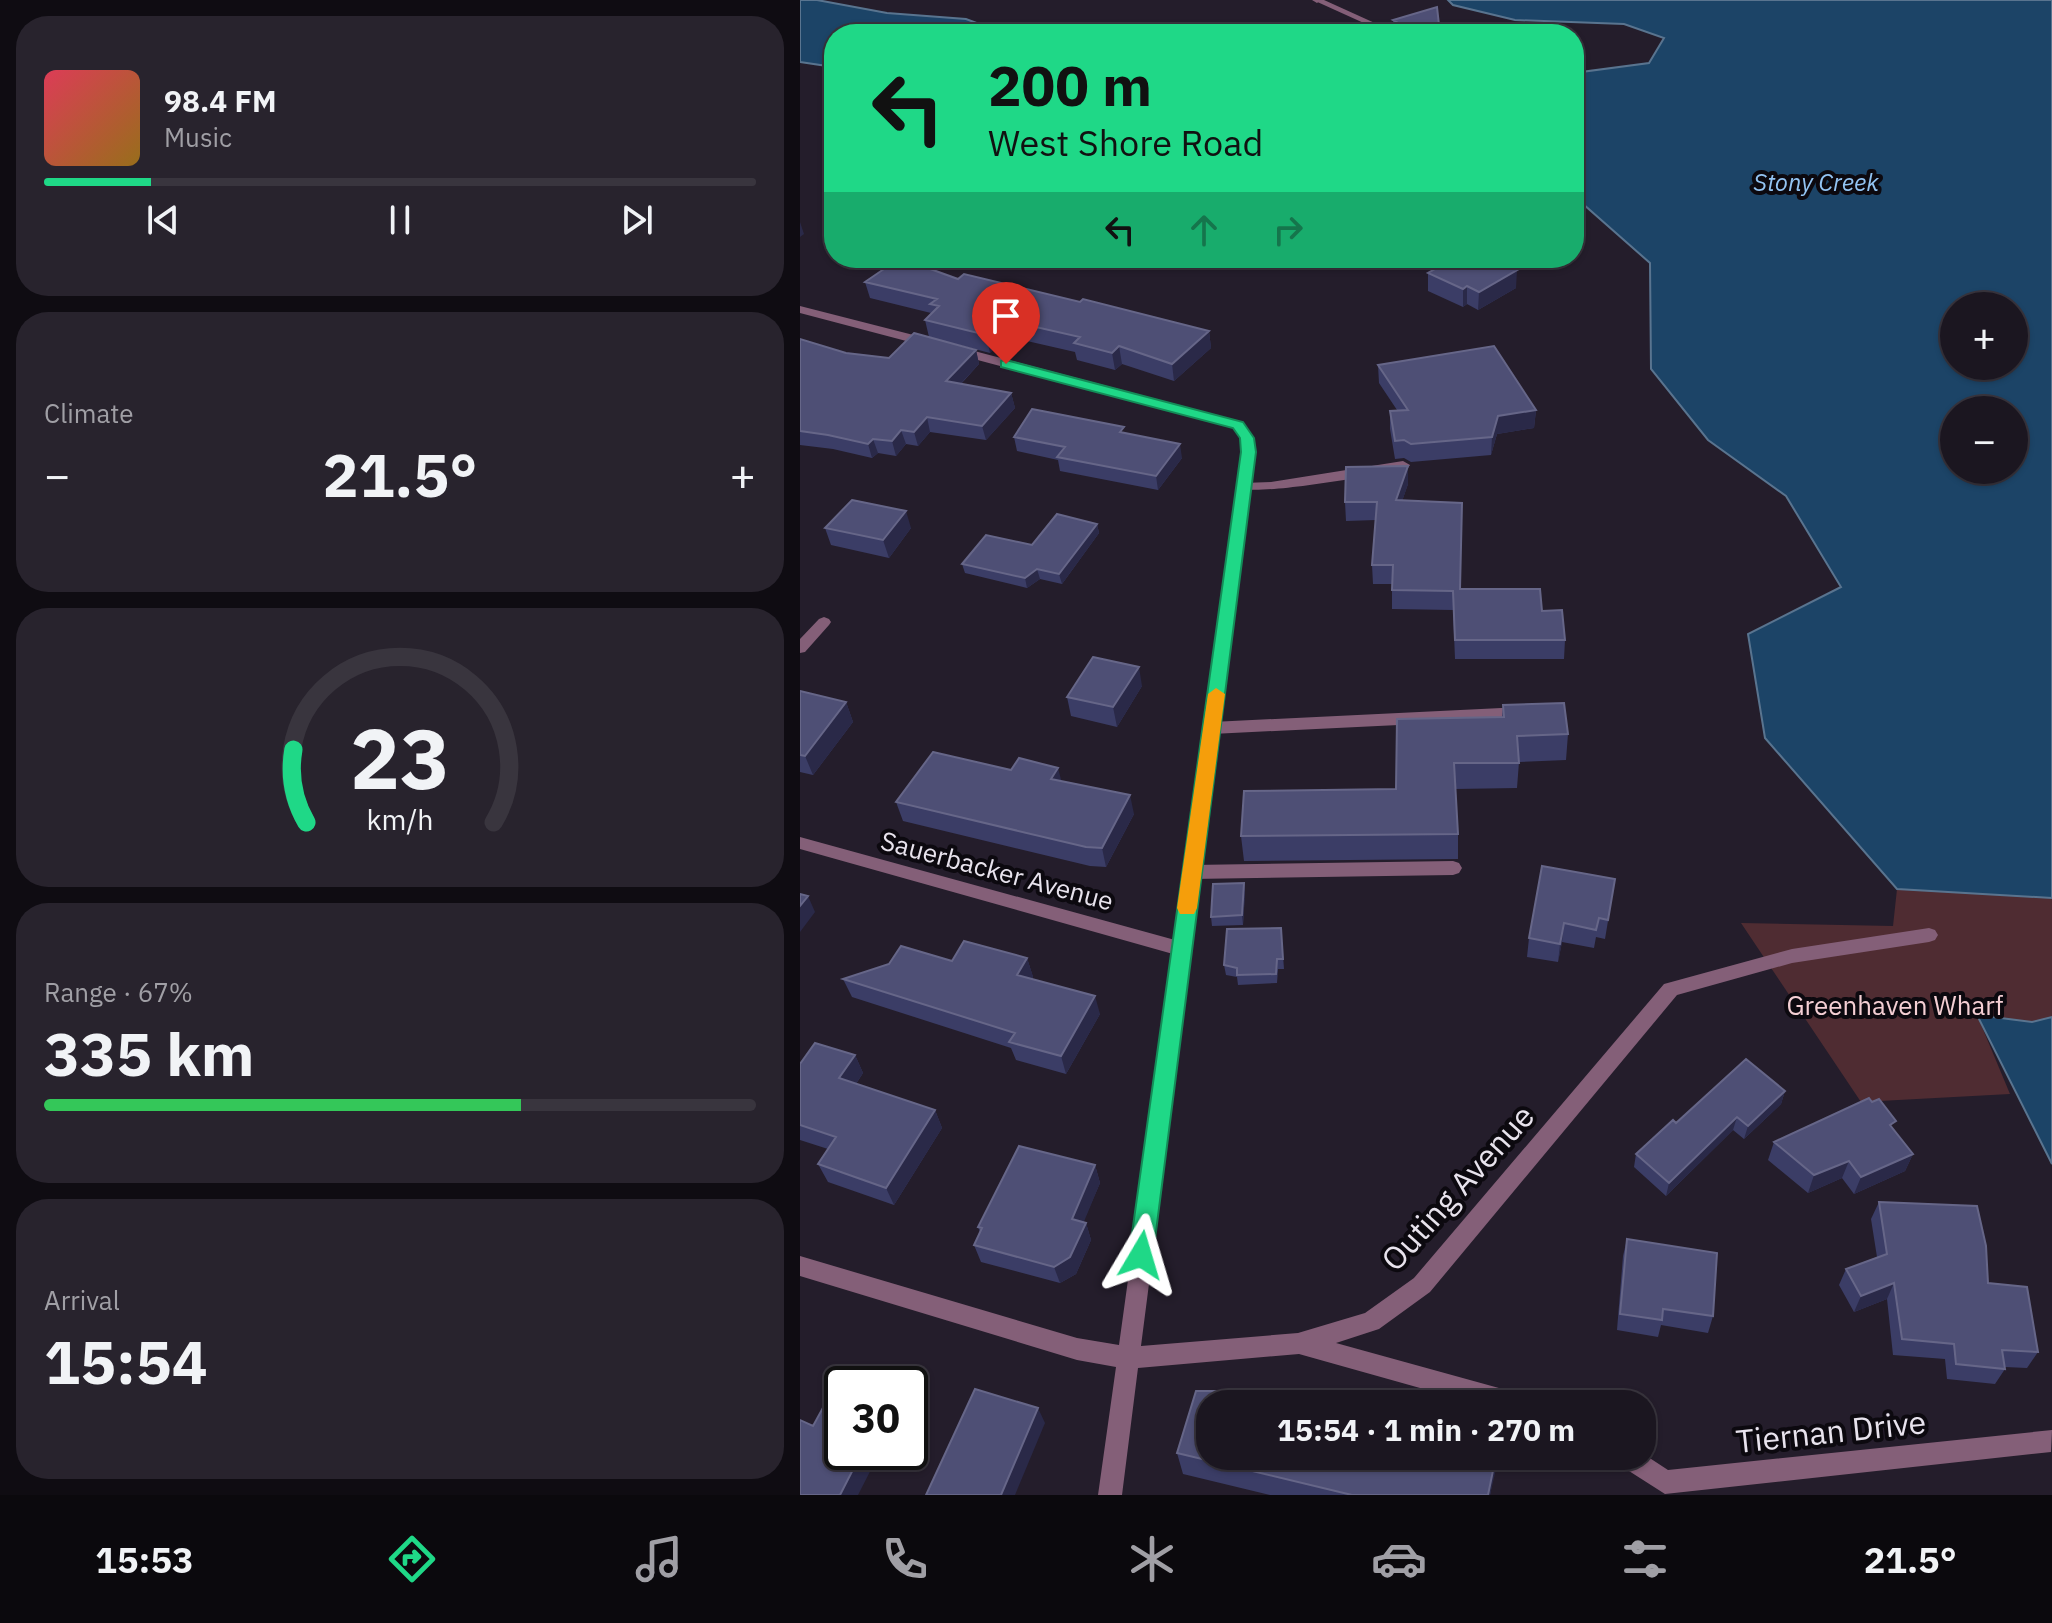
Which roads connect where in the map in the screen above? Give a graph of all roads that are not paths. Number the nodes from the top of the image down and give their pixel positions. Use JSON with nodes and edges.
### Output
{"nodes":[{"id":1,"x":1316,"y":0,"type":"edge"},
{"id":2,"x":1372,"y":24,"type":"edge"},
{"id":3,"x":800,"y":309,"type":"edge"},
{"id":4,"x":1403,"y":465,"type":"edge"},
{"id":5,"x":1243,"y":487,"type":"junction"},
{"id":6,"x":824,"y":622,"type":"dead end"},
{"id":7,"x":800,"y":648,"type":"edge"},
{"id":8,"x":1532,"y":713,"type":"edge"},
{"id":9,"x":1212,"y":728,"type":"junction"},
{"id":10,"x":800,"y":843,"type":"edge"},
{"id":11,"x":1453,"y":868,"type":"dead end"},
{"id":12,"x":1192,"y":872,"type":"junction"},
{"id":13,"x":1929,"y":935,"type":"dead end"},
{"id":14,"x":1181,"y":949,"type":"junction"},
{"id":15,"x":800,"y":1266,"type":"edge"},
{"id":16,"x":1298,"y":1344,"type":"junction"},
{"id":17,"x":1128,"y":1358,"type":"junction"},
{"id":18,"x":1466,"y":1390,"type":"edge"},
{"id":19,"x":2051,"y":1441,"type":"edge"},
{"id":20,"x":1647,"y":1470,"type":"edge"},
{"id":21,"x":1110,"y":1495,"type":"edge"}],
"edges":[{"from":1,"to":2,"type":"street"},
{"from":3,"to":5,"type":"street"},
{"from":4,"to":5,"type":"street"},
{"from":5,"to":9,"type":"street"},
{"from":6,"to":7,"type":"street"},
{"from":8,"to":9,"type":"street"},
{"from":9,"to":12,"type":"street"},
{"from":10,"to":14,"type":"street","name":"Sauerbacker Avenue"},
{"from":11,"to":12,"type":"street"},
{"from":12,"to":14,"type":"street"},
{"from":13,"to":16,"type":"street","name":"Outing Avenue"},
{"from":14,"to":17,"type":"street"},
{"from":15,"to":17,"type":"street","name":"Outing Avenue"},
{"from":16,"to":17,"type":"street","name":"Outing Avenue"},
{"from":16,"to":18,"type":"street"},
{"from":17,"to":21,"type":"street"},
{"from":19,"to":20,"type":"street","name":"Tiernan Drive"}]}
